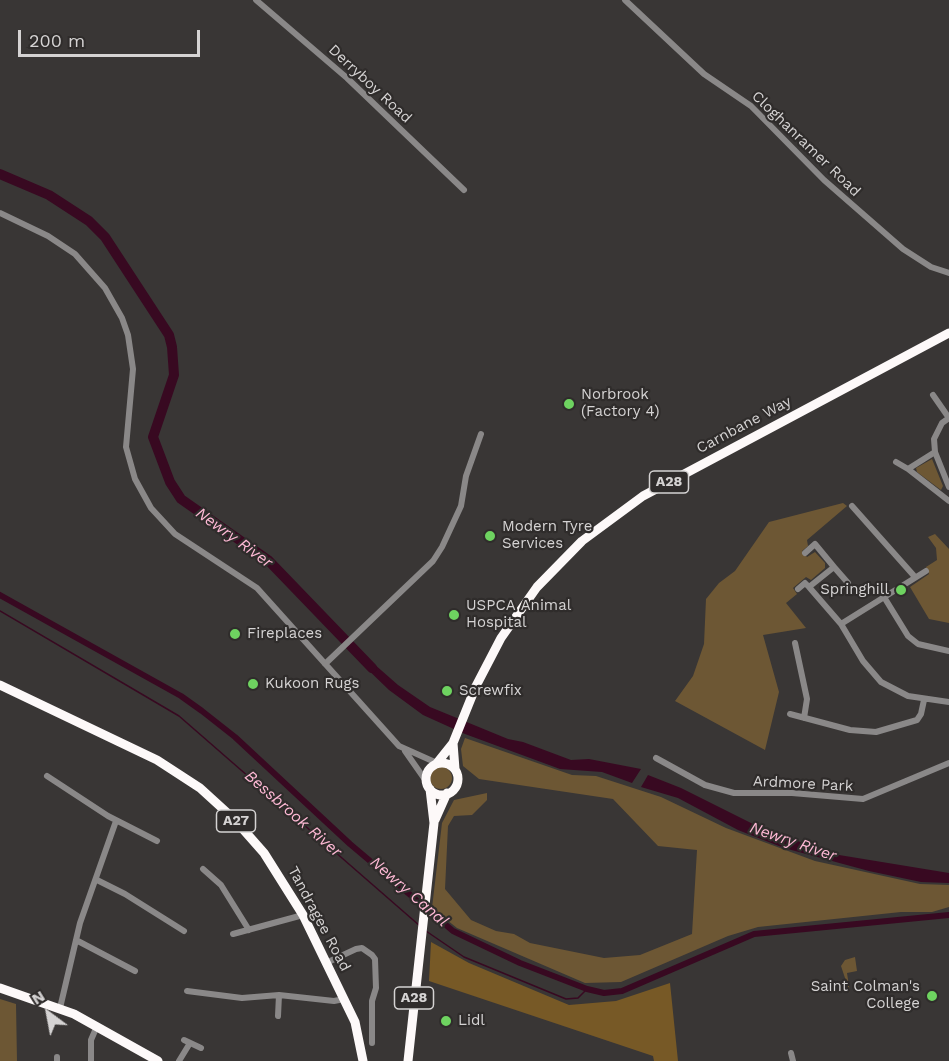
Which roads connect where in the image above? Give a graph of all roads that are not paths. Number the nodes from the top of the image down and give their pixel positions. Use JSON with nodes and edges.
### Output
{"nodes":[{"id":1,"x":256,"y":0,"type":"edge"},
{"id":2,"x":625,"y":0,"type":"edge"},
{"id":3,"x":464,"y":190,"type":"dead end"},
{"id":4,"x":0,"y":213,"type":"edge"},
{"id":5,"x":949,"y":273,"type":"edge"},
{"id":6,"x":949,"y":333,"type":"edge"},
{"id":7,"x":933,"y":395,"type":"dead end"},
{"id":8,"x":949,"y":418,"type":"edge"},
{"id":9,"x":481,"y":434,"type":"dead end"},
{"id":10,"x":935,"y":452,"type":"junction"},
{"id":11,"x":896,"y":462,"type":"dead end"},
{"id":12,"x":941,"y":469,"type":"junction"},
{"id":13,"x":908,"y":470,"type":"junction"},
{"id":14,"x":949,"y":474,"type":"edge"},
{"id":15,"x":949,"y":487,"type":"edge"},
{"id":16,"x":949,"y":501,"type":"edge"},
{"id":17,"x":852,"y":506,"type":"dead end"},
{"id":18,"x":806,"y":553,"type":"dead end"},
{"id":19,"x":834,"y":567,"type":"junction"},
{"id":20,"x":926,"y":571,"type":"dead end"},
{"id":21,"x":915,"y":577,"type":"junction"},
{"id":22,"x":848,"y":583,"type":"dead end"},
{"id":23,"x":809,"y":587,"type":"junction"},
{"id":24,"x":798,"y":589,"type":"dead end"},
{"id":25,"x":884,"y":597,"type":"junction"},
{"id":26,"x":841,"y":624,"type":"junction"},
{"id":27,"x":795,"y":643,"type":"dead end"},
{"id":28,"x":949,"y":651,"type":"edge"},
{"id":29,"x":325,"y":664,"type":"junction"},
{"id":30,"x":0,"y":686,"type":"edge"},
{"id":31,"x":924,"y":700,"type":"junction"},
{"id":32,"x":949,"y":702,"type":"edge"},
{"id":33,"x":790,"y":714,"type":"dead end"},
{"id":34,"x":804,"y":717,"type":"junction"},
{"id":35,"x":454,"y":739,"type":"junction"},
{"id":36,"x":405,"y":751,"type":"junction"},
{"id":37,"x":656,"y":759,"type":"dead end"},
{"id":38,"x":949,"y":763,"type":"edge"},
{"id":39,"x":437,"y":764,"type":"junction"},
{"id":40,"x":455,"y":770,"type":"junction"},
{"id":41,"x":47,"y":776,"type":"dead end"},
{"id":42,"x":428,"y":785,"type":"junction"},
{"id":43,"x":447,"y":794,"type":"junction"},
{"id":44,"x":116,"y":821,"type":"junction"},
{"id":45,"x":434,"y":823,"type":"junction"},
{"id":46,"x":157,"y":842,"type":"dead end"},
{"id":47,"x":203,"y":869,"type":"dead end"},
{"id":48,"x":97,"y":880,"type":"junction"},
{"id":49,"x":303,"y":915,"type":"junction"},
{"id":50,"x":249,"y":930,"type":"junction"},
{"id":51,"x":184,"y":931,"type":"dead end"},
{"id":52,"x":233,"y":934,"type":"dead end"},
{"id":53,"x":76,"y":940,"type":"junction"},
{"id":54,"x":326,"y":963,"type":"junction"},
{"id":55,"x":135,"y":971,"type":"dead end"},
{"id":56,"x":0,"y":988,"type":"edge"},
{"id":57,"x":187,"y":992,"type":"dead end"},
{"id":58,"x":279,"y":995,"type":"junction"},
{"id":59,"x":344,"y":999,"type":"junction"},
{"id":60,"x":60,"y":1008,"type":"junction"},
{"id":61,"x":278,"y":1016,"type":"dead end"},
{"id":62,"x":97,"y":1026,"type":"junction"},
{"id":63,"x":372,"y":1042,"type":"dead end"},
{"id":64,"x":201,"y":1048,"type":"dead end"},
{"id":65,"x":791,"y":1053,"type":"dead end"},
{"id":66,"x":91,"y":1061,"type":"edge"},
{"id":67,"x":158,"y":1061,"type":"edge"},
{"id":68,"x":178,"y":1061,"type":"edge"},
{"id":69,"x":363,"y":1061,"type":"edge"},
{"id":70,"x":408,"y":1061,"type":"edge"},
{"id":71,"x":793,"y":1061,"type":"edge"}],
"edges":[{"from":1,"to":3,"type":"street","name":"Derryboy Road"},
{"from":2,"to":5,"type":"street","name":"Cloghanramer Road"},
{"from":4,"to":29,"type":"street"},
{"from":6,"to":35,"type":"highway","name":"Carnbane Way","number":"A28"},
{"from":7,"to":8,"type":"street"},
{"from":8,"to":10,"type":"street"},
{"from":9,"to":29,"type":"street"},
{"from":10,"to":12,"type":"street"},
{"from":10,"to":13,"type":"street"},
{"from":11,"to":13,"type":"street"},
{"from":12,"to":14,"type":"street"},
{"from":12,"to":15,"type":"street"},
{"from":13,"to":16,"type":"street"},
{"from":17,"to":21,"type":"street"},
{"from":18,"to":19,"type":"street"},
{"from":19,"to":22,"type":"street"},
{"from":19,"to":23,"type":"street"},
{"from":20,"to":21,"type":"street"},
{"from":21,"to":25,"type":"street"},
{"from":23,"to":24,"type":"street"},
{"from":23,"to":26,"type":"street"},
{"from":25,"to":26,"type":"street"},
{"from":25,"to":28,"type":"street"},
{"from":26,"to":31,"type":"street"},
{"from":27,"to":34,"type":"street"},
{"from":29,"to":36,"type":"street"},
{"from":30,"to":49,"type":"highway","name":"Tandragee Road","number":"A27"},
{"from":31,"to":32,"type":"street"},
{"from":31,"to":34,"type":"street"},
{"from":33,"to":34,"type":"street"},
{"from":35,"to":39,"type":"highway"},
{"from":35,"to":40,"type":"highway"},
{"from":36,"to":39,"type":"street"},
{"from":36,"to":42,"type":"street"},
{"from":37,"to":38,"type":"street","name":"Ardmore Park"},
{"from":39,"to":40,"type":"highway"},
{"from":39,"to":42,"type":"highway"},
{"from":40,"to":43,"type":"highway"},
{"from":41,"to":44,"type":"street"},
{"from":42,"to":43,"type":"highway"},
{"from":42,"to":45,"type":"highway"},
{"from":43,"to":45,"type":"highway"},
{"from":44,"to":46,"type":"street"},
{"from":44,"to":48,"type":"street"},
{"from":45,"to":70,"type":"highway","number":"A28"},
{"from":47,"to":50,"type":"street"},
{"from":48,"to":51,"type":"street"},
{"from":48,"to":53,"type":"street"},
{"from":49,"to":50,"type":"street"},
{"from":49,"to":54,"type":"highway","name":"Tandragee Road","number":"A27"},
{"from":50,"to":52,"type":"street"},
{"from":53,"to":55,"type":"street"},
{"from":53,"to":60,"type":"street"},
{"from":54,"to":59,"type":"highway","name":"Tandragee Road","number":"A27"},
{"from":54,"to":63,"type":"street"},
{"from":56,"to":60,"type":"highway"},
{"from":57,"to":58,"type":"street"},
{"from":58,"to":59,"type":"street"},
{"from":58,"to":61,"type":"street"},
{"from":59,"to":69,"type":"highway","name":"Tandragee Road","number":"A27"},
{"from":60,"to":62,"type":"highway"},
{"from":62,"to":66,"type":"street"},
{"from":62,"to":67,"type":"highway"},
{"from":64,"to":68,"type":"street"},
{"from":65,"to":71,"type":"street"}]}
